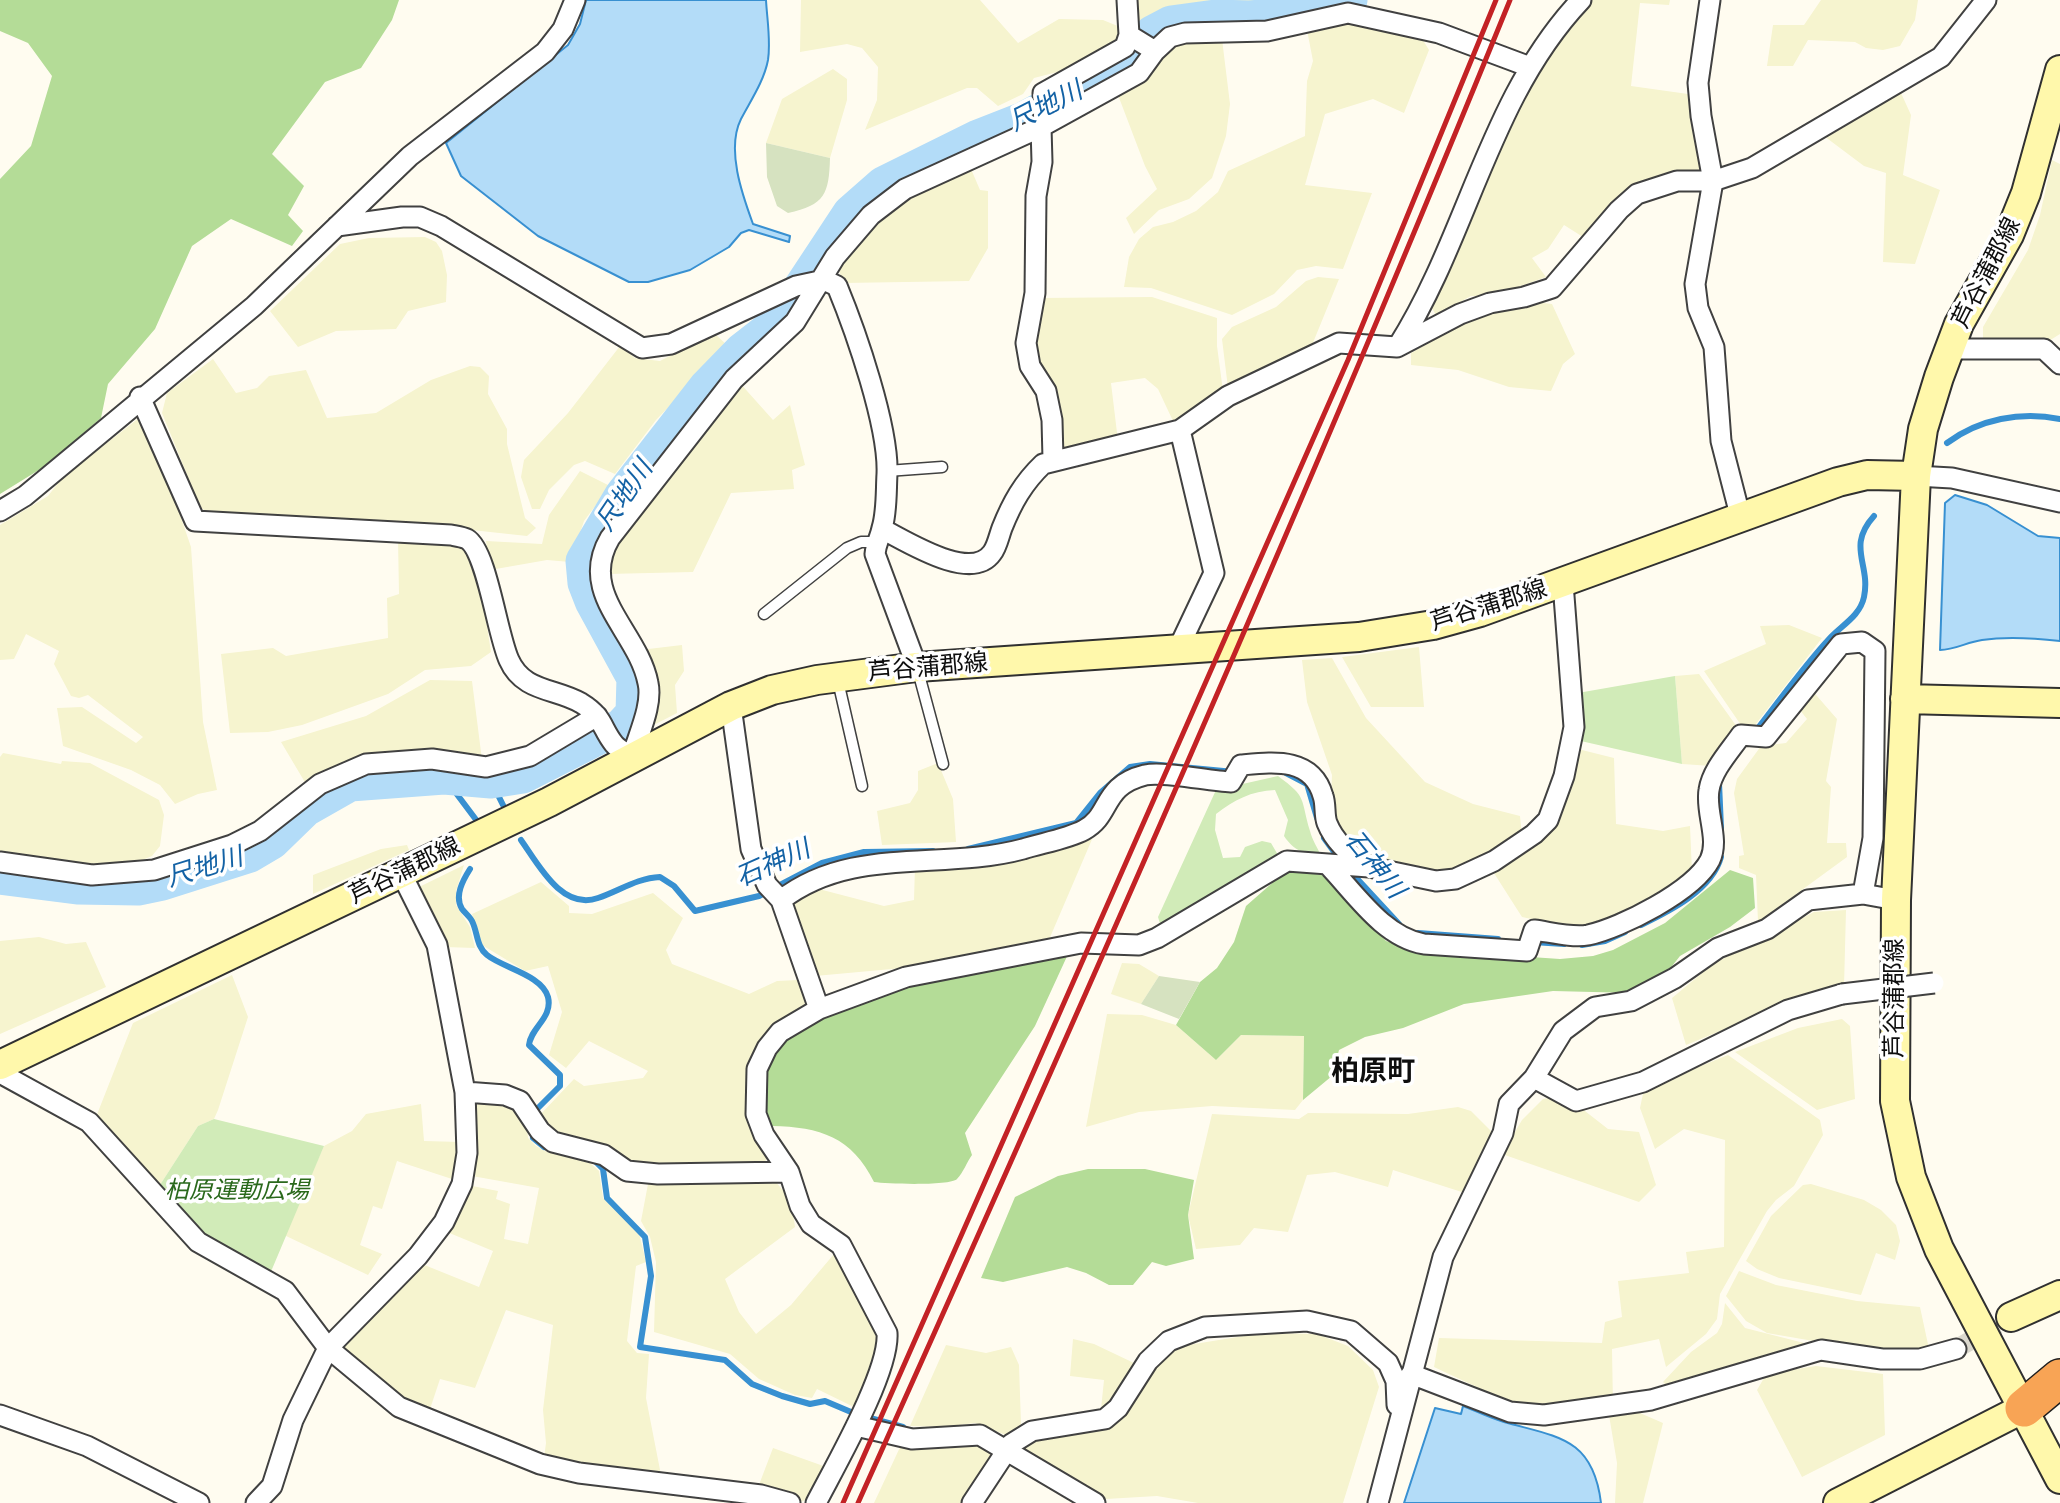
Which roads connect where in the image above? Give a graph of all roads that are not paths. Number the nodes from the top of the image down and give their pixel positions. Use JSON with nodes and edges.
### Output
{"nodes":[{"id":1,"x":575,"y":0,"type":"edge"},
{"id":2,"x":1127,"y":0,"type":"edge"},
{"id":3,"x":1581,"y":0,"type":"edge"},
{"id":4,"x":1710,"y":0,"type":"edge"},
{"id":5,"x":1986,"y":0,"type":"edge"},
{"id":6,"x":1143,"y":44,"type":"junction"},
{"id":7,"x":1530,"y":66,"type":"junction"},
{"id":8,"x":2060,"y":70,"type":"edge"},
{"id":9,"x":1043,"y":118,"type":"junction"},
{"id":10,"x":1713,"y":181,"type":"junction"},
{"id":11,"x":337,"y":226,"type":"junction"},
{"id":12,"x":811,"y":283,"type":"junction"},
{"id":13,"x":2052,"y":344,"type":"edge"},
{"id":14,"x":1397,"y":347,"type":"junction"},
{"id":15,"x":1949,"y":349,"type":"junction"},
{"id":16,"x":2060,"y":363,"type":"edge"},
{"id":17,"x":140,"y":397,"type":"junction"},
{"id":18,"x":1180,"y":430,"type":"junction"},
{"id":19,"x":1054,"y":459,"type":"junction"},
{"id":20,"x":942,"y":467,"type":"dead end"},
{"id":21,"x":887,"y":471,"type":"junction"},
{"id":22,"x":1916,"y":476,"type":"junction"},
{"id":23,"x":2060,"y":502,"type":"edge"},
{"id":24,"x":0,"y":512,"type":"edge"},
{"id":25,"x":1741,"y":519,"type":"junction"},
{"id":26,"x":879,"y":535,"type":"junction"},
{"id":27,"x":1563,"y":583,"type":"junction"},
{"id":28,"x":764,"y":614,"type":"dead end"},
{"id":29,"x":1178,"y":649,"type":"junction"},
{"id":30,"x":917,"y":667,"type":"junction"},
{"id":31,"x":837,"y":677,"type":"junction"},
{"id":32,"x":1905,"y":699,"type":"junction"},
{"id":33,"x":2060,"y":703,"type":"edge"},
{"id":34,"x":731,"y":706,"type":"junction"},
{"id":35,"x":601,"y":720,"type":"junction"},
{"id":36,"x":623,"y":750,"type":"junction"},
{"id":37,"x":943,"y":764,"type":"dead end"},
{"id":38,"x":862,"y":786,"type":"dead end"},
{"id":39,"x":0,"y":862,"type":"edge"},
{"id":40,"x":1331,"y":864,"type":"junction"},
{"id":41,"x":1362,"y":867,"type":"junction"},
{"id":42,"x":401,"y":873,"type":"junction"},
{"id":43,"x":775,"y":894,"type":"junction"},
{"id":44,"x":1863,"y":894,"type":"junction"},
{"id":45,"x":1896,"y":900,"type":"junction"},
{"id":46,"x":1934,"y":984,"type":"dead end"},
{"id":47,"x":819,"y":1009,"type":"junction"},
{"id":48,"x":0,"y":1065,"type":"edge"},
{"id":49,"x":0,"y":1073,"type":"edge"},
{"id":50,"x":1534,"y":1078,"type":"junction"},
{"id":51,"x":465,"y":1092,"type":"junction"},
{"id":52,"x":789,"y":1172,"type":"junction"},
{"id":53,"x":2060,"y":1294,"type":"edge"},
{"id":54,"x":2011,"y":1317,"type":"tunnel mouth"},
{"id":55,"x":328,"y":1348,"type":"junction"},
{"id":56,"x":1956,"y":1349,"type":"tunnel mouth"},
{"id":57,"x":1411,"y":1374,"type":"junction"},
{"id":58,"x":2060,"y":1378,"type":"edge"},
{"id":59,"x":2060,"y":1398,"type":"edge"},
{"id":60,"x":2024,"y":1408,"type":"junction"},
{"id":61,"x":1401,"y":1413,"type":"junction"},
{"id":62,"x":0,"y":1415,"type":"edge"},
{"id":63,"x":856,"y":1426,"type":"junction"},
{"id":64,"x":1008,"y":1449,"type":"junction"},
{"id":65,"x":2060,"y":1479,"type":"edge"},
{"id":66,"x":199,"y":1503,"type":"edge"},
{"id":67,"x":256,"y":1503,"type":"edge"},
{"id":68,"x":790,"y":1503,"type":"edge"},
{"id":69,"x":816,"y":1503,"type":"edge"},
{"id":70,"x":972,"y":1503,"type":"edge"},
{"id":71,"x":1095,"y":1503,"type":"edge"},
{"id":72,"x":1378,"y":1503,"type":"edge"},
{"id":73,"x":1838,"y":1503,"type":"edge"}],
"edges":[{"from":1,"to":11,"type":"street"},
{"from":2,"to":6,"type":"street"},
{"from":3,"to":7,"type":"street"},
{"from":4,"to":10,"type":"street"},
{"from":5,"to":10,"type":"street"},
{"from":6,"to":7,"type":"street"},
{"from":6,"to":9,"type":"street"},
{"from":6,"to":9,"type":"street"},
{"from":7,"to":14,"type":"street"},
{"from":8,"to":15,"type":"main road","name":"芦谷蒲郡線"},
{"from":9,"to":12,"type":"street"},
{"from":9,"to":19,"type":"street"},
{"from":10,"to":14,"type":"street"},
{"from":10,"to":25,"type":"street"},
{"from":11,"to":12,"type":"street"},
{"from":11,"to":17,"type":"street"},
{"from":12,"to":21,"type":"street"},
{"from":12,"to":36,"type":"street"},
{"from":13,"to":15,"type":"street"},
{"from":13,"to":16,"type":"street"},
{"from":14,"to":18,"type":"street"},
{"from":15,"to":22,"type":"main road","name":"芦谷蒲郡線"},
{"from":17,"to":24,"type":"street"},
{"from":17,"to":35,"type":"street"},
{"from":18,"to":19,"type":"street"},
{"from":18,"to":29,"type":"street"},
{"from":19,"to":26,"type":"street"},
{"from":20,"to":21,"type":"lane"},
{"from":21,"to":26,"type":"street"},
{"from":22,"to":23,"type":"street"},
{"from":22,"to":25,"type":"main road","name":"芦谷蒲郡線"},
{"from":22,"to":32,"type":"main road","name":"芦谷蒲郡線"},
{"from":25,"to":27,"type":"main road","name":"芦谷蒲郡線"},
{"from":26,"to":28,"type":"lane"},
{"from":26,"to":30,"type":"street"},
{"from":27,"to":29,"type":"main road","name":"芦谷蒲郡線"},
{"from":27,"to":41,"type":"street"},
{"from":29,"to":30,"type":"main road","name":"芦谷蒲郡線"},
{"from":30,"to":31,"type":"main road","name":"芦谷蒲郡線"},
{"from":30,"to":37,"type":"lane"},
{"from":31,"to":34,"type":"main road","name":"芦谷蒲郡線"},
{"from":31,"to":38,"type":"lane"},
{"from":32,"to":33,"type":"main road"},
{"from":32,"to":45,"type":"main road","name":"芦谷蒲郡線"},
{"from":34,"to":36,"type":"main road","name":"芦谷蒲郡線"},
{"from":34,"to":43,"type":"street"},
{"from":35,"to":36,"type":"street"},
{"from":35,"to":39,"type":"street"},
{"from":36,"to":42,"type":"main road","name":"芦谷蒲郡線"},
{"from":40,"to":41,"type":"street"},
{"from":40,"to":44,"type":"street"},
{"from":40,"to":47,"type":"street"},
{"from":41,"to":43,"type":"street"},
{"from":42,"to":48,"type":"main road","name":"芦谷蒲郡線"},
{"from":42,"to":51,"type":"street"},
{"from":43,"to":47,"type":"street"},
{"from":44,"to":45,"type":"street"},
{"from":44,"to":50,"type":"street"},
{"from":45,"to":60,"type":"main road","name":"芦谷蒲郡線"},
{"from":46,"to":50,"type":"street","bridge":true},
{"from":47,"to":52,"type":"street"},
{"from":49,"to":55,"type":"street"},
{"from":50,"to":57,"type":"street"},
{"from":51,"to":52,"type":"street"},
{"from":51,"to":55,"type":"street"},
{"from":52,"to":63,"type":"street"},
{"from":53,"to":54,"type":"main road"},
{"from":55,"to":67,"type":"street"},
{"from":55,"to":68,"type":"street"},
{"from":56,"to":57,"type":"street"},
{"from":57,"to":61,"type":"street"},
{"from":58,"to":60,"type":"highway"},
{"from":59,"to":60,"type":"highway"},
{"from":60,"to":65,"type":"main road","name":"芦谷蒲郡線"},
{"from":60,"to":73,"type":"main road"},
{"from":61,"to":64,"type":"street"},
{"from":61,"to":72,"type":"street"},
{"from":62,"to":66,"type":"street"},
{"from":63,"to":64,"type":"street"},
{"from":63,"to":69,"type":"street"},
{"from":64,"to":70,"type":"street"},
{"from":64,"to":71,"type":"street"}]}
